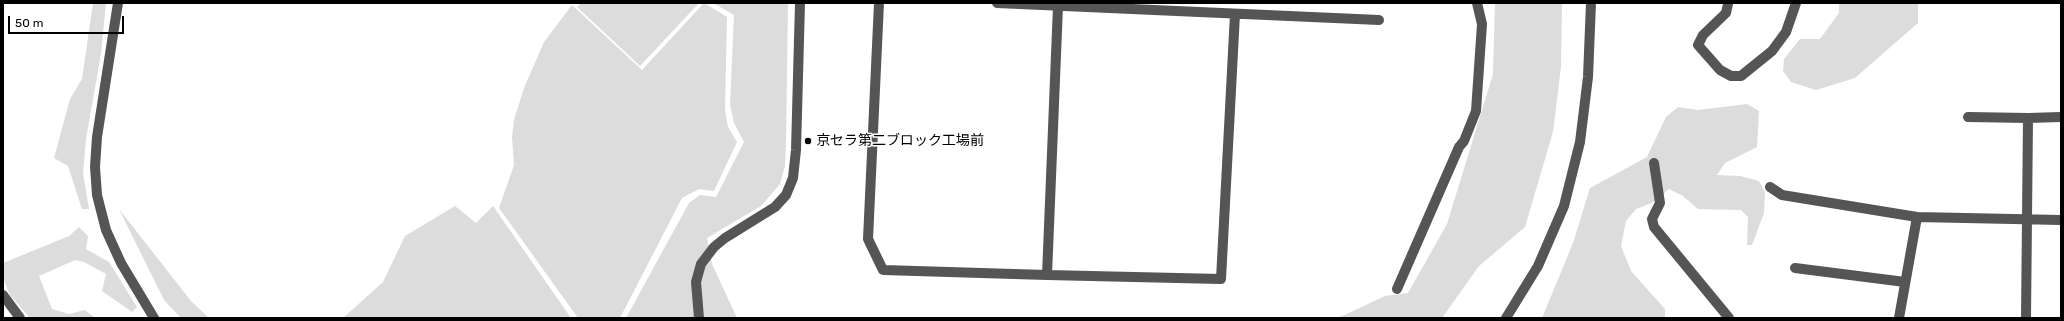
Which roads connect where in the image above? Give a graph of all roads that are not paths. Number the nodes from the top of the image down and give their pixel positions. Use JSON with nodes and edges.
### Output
{"nodes":[{"id":1,"x":118,"y":3,"type":"edge"},
{"id":2,"x":800,"y":3,"type":"edge"},
{"id":3,"x":879,"y":3,"type":"edge"},
{"id":4,"x":997,"y":3,"type":"edge"},
{"id":5,"x":1477,"y":3,"type":"edge"},
{"id":6,"x":1591,"y":3,"type":"edge"},
{"id":7,"x":1796,"y":3,"type":"edge"},
{"id":8,"x":1728,"y":4,"type":"edge"},
{"id":9,"x":1058,"y":6,"type":"junction"},
{"id":10,"x":1234,"y":14,"type":"junction"},
{"id":11,"x":1379,"y":20,"type":"dead end"},
{"id":12,"x":1968,"y":117,"type":"dead end"},
{"id":13,"x":2061,"y":117,"type":"edge"},
{"id":14,"x":2028,"y":118,"type":"junction"},
{"id":15,"x":1654,"y":163,"type":"dead end"},
{"id":16,"x":1770,"y":187,"type":"dead end"},
{"id":17,"x":1917,"y":217,"type":"junction"},
{"id":18,"x":2028,"y":220,"type":"junction"},
{"id":19,"x":2061,"y":220,"type":"edge"},
{"id":20,"x":1795,"y":268,"type":"dead end"},
{"id":21,"x":1047,"y":275,"type":"junction"},
{"id":22,"x":1905,"y":282,"type":"junction"},
{"id":23,"x":1397,"y":289,"type":"dead end"},
{"id":24,"x":3,"y":295,"type":"edge"},
{"id":25,"x":20,"y":318,"type":"edge"},
{"id":26,"x":154,"y":318,"type":"edge"},
{"id":27,"x":699,"y":318,"type":"edge"},
{"id":28,"x":1506,"y":318,"type":"edge"},
{"id":29,"x":1729,"y":318,"type":"edge"},
{"id":30,"x":1899,"y":318,"type":"edge"},
{"id":31,"x":2026,"y":318,"type":"edge"}],
"edges":[{"from":1,"to":26,"type":"street"},
{"from":2,"to":27,"type":"street"},
{"from":3,"to":21,"type":"street"},
{"from":4,"to":9,"type":"street"},
{"from":5,"to":23,"type":"street"},
{"from":6,"to":28,"type":"street"},
{"from":7,"to":8,"type":"street"},
{"from":9,"to":10,"type":"street"},
{"from":9,"to":21,"type":"street"},
{"from":10,"to":11,"type":"street"},
{"from":10,"to":21,"type":"street"},
{"from":12,"to":14,"type":"street"},
{"from":13,"to":14,"type":"street"},
{"from":14,"to":18,"type":"street"},
{"from":15,"to":29,"type":"street"},
{"from":16,"to":17,"type":"street"},
{"from":17,"to":18,"type":"street"},
{"from":17,"to":22,"type":"street"},
{"from":18,"to":19,"type":"street"},
{"from":18,"to":31,"type":"street"},
{"from":20,"to":22,"type":"street"},
{"from":22,"to":30,"type":"street"},
{"from":24,"to":25,"type":"street"}]}
